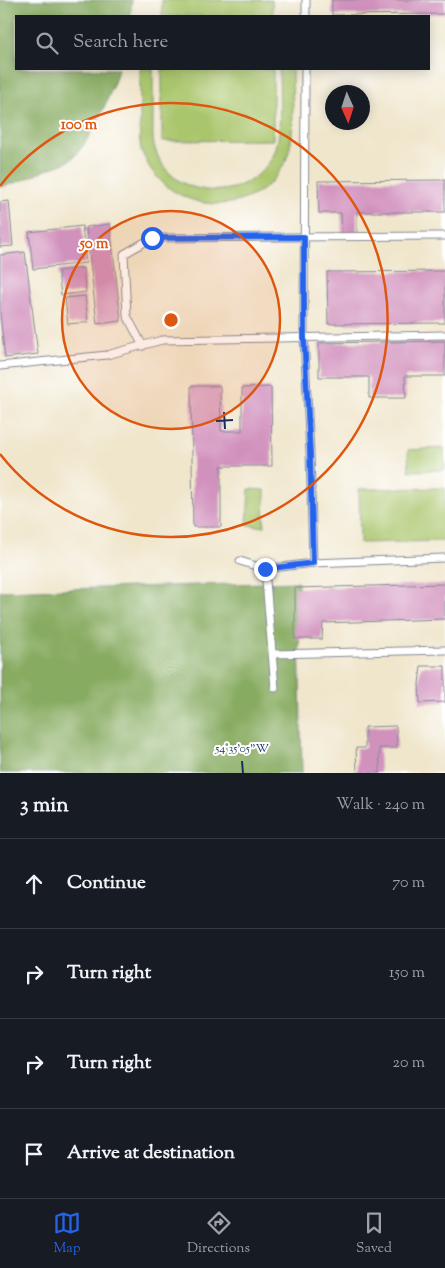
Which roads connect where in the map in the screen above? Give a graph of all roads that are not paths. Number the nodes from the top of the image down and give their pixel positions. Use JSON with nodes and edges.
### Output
{"nodes":[{"id":1,"x":306,"y":0,"type":"edge"},
{"id":2,"x":306,"y":15,"type":"edge"},
{"id":3,"x":305,"y":70,"type":"edge"},
{"id":4,"x":445,"y":236,"type":"edge"},
{"id":5,"x":304,"y":237,"type":"junction"},
{"id":6,"x":445,"y":335,"type":"edge"},
{"id":7,"x":304,"y":337,"type":"junction"},
{"id":8,"x":143,"y":346,"type":"junction"},
{"id":9,"x":0,"y":366,"type":"edge"},
{"id":10,"x":445,"y":558,"type":"edge"},
{"id":11,"x":240,"y":562,"type":"dead end"},
{"id":12,"x":313,"y":563,"type":"junction"},
{"id":13,"x":265,"y":569,"type":"junction"},
{"id":14,"x":445,"y":650,"type":"edge"},
{"id":15,"x":273,"y":654,"type":"junction"},
{"id":16,"x":275,"y":688,"type":"dead end"}],
"edges":[{"from":1,"to":2,"type":"lane"},
{"from":3,"to":5,"type":"lane"},
{"from":4,"to":5,"type":"lane"},
{"from":5,"to":7,"type":"lane"},
{"from":5,"to":8,"type":"lane"},
{"from":6,"to":7,"type":"lane"},
{"from":7,"to":8,"type":"lane"},
{"from":7,"to":12,"type":"lane"},
{"from":8,"to":9,"type":"lane"},
{"from":10,"to":12,"type":"lane"},
{"from":11,"to":13,"type":"lane"},
{"from":12,"to":13,"type":"lane"},
{"from":13,"to":15,"type":"lane"},
{"from":14,"to":15,"type":"lane"},
{"from":15,"to":16,"type":"lane"}]}
